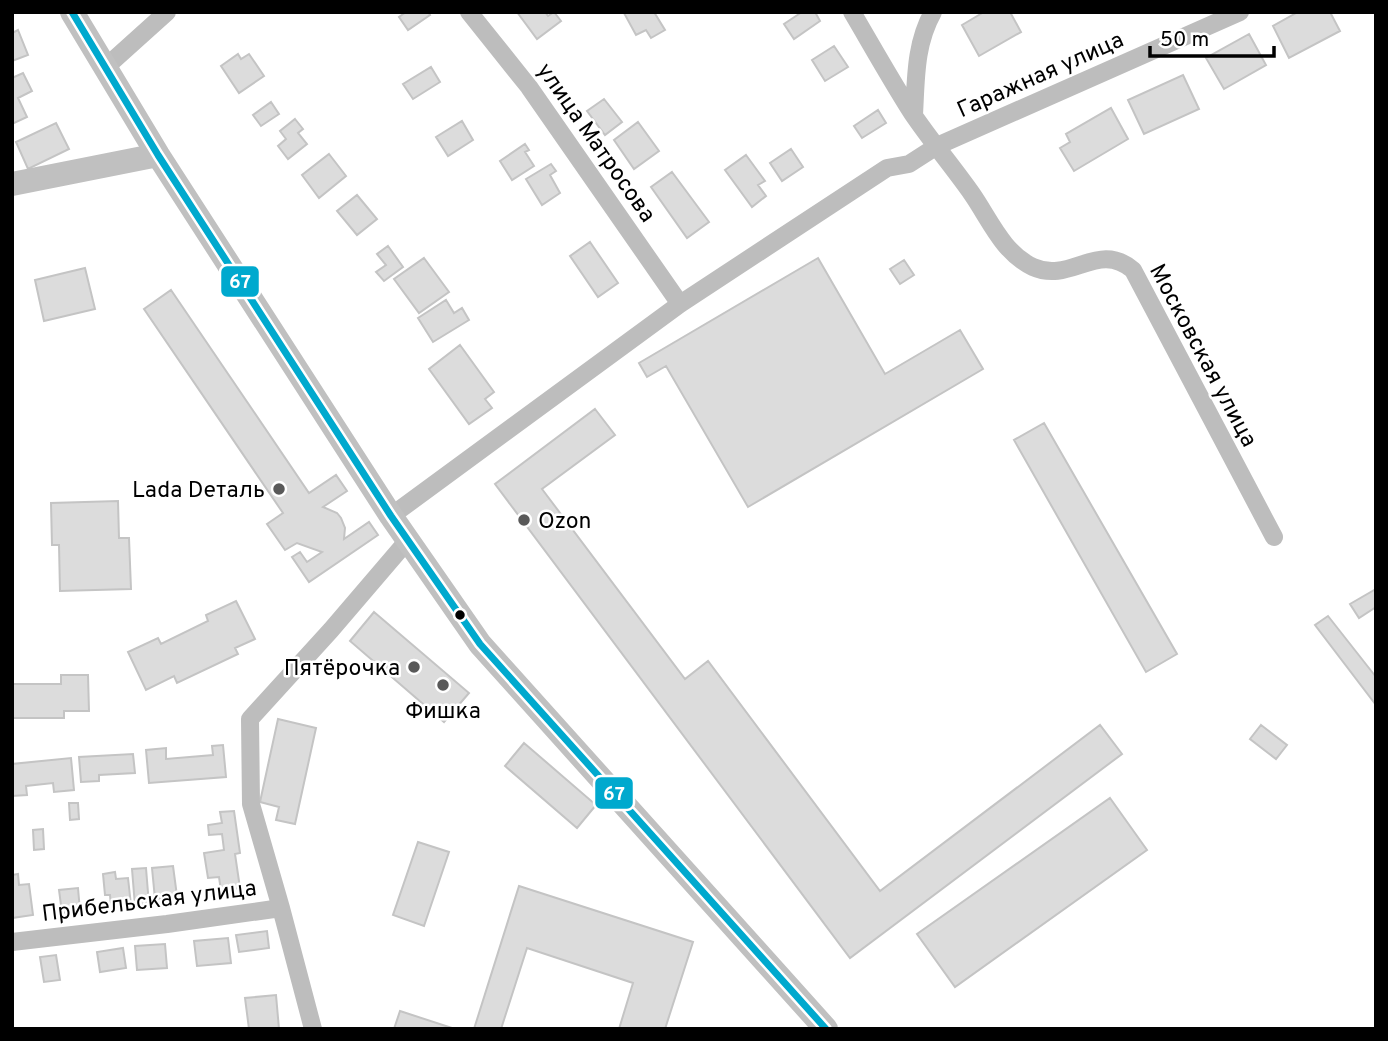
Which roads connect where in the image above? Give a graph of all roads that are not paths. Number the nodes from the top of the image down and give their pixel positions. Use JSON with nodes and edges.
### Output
{"nodes":[{"id":1,"x":72,"y":12,"type":"edge"},
{"id":2,"x":167,"y":12,"type":"edge"},
{"id":3,"x":469,"y":12,"type":"edge"},
{"id":4,"x":852,"y":12,"type":"edge"},
{"id":5,"x":933,"y":12,"type":"edge"},
{"id":6,"x":1240,"y":12,"type":"edge"},
{"id":7,"x":107,"y":66,"type":"junction"},
{"id":8,"x":914,"y":115,"type":"junction"},
{"id":9,"x":937,"y":146,"type":"junction"},
{"id":10,"x":159,"y":155,"type":"junction"},
{"id":11,"x":12,"y":184,"type":"edge"},
{"id":12,"x":680,"y":304,"type":"junction"},
{"id":13,"x":391,"y":516,"type":"junction"},
{"id":14,"x":1274,"y":537,"type":"dead end"},
{"id":15,"x":408,"y":540,"type":"junction"},
{"id":16,"x":281,"y":908,"type":"junction"},
{"id":17,"x":12,"y":942,"type":"edge"},
{"id":18,"x":313,"y":1029,"type":"edge"},
{"id":19,"x":826,"y":1029,"type":"edge"}],
"edges":[{"from":1,"to":7,"type":"main road"},
{"from":2,"to":7,"type":"street"},
{"from":3,"to":12,"type":"street","name":"улица Матросова"},
{"from":4,"to":8,"type":"street","name":"Московская улица"},
{"from":5,"to":8,"type":"street"},
{"from":6,"to":9,"type":"street","name":"Гаражная улица"},
{"from":7,"to":10,"type":"main road"},
{"from":8,"to":9,"type":"street","name":"Московская улица"},
{"from":9,"to":12,"type":"street","name":"Гаражная улица"},
{"from":9,"to":14,"type":"street","name":"Московская улица"},
{"from":10,"to":11,"type":"main road"},
{"from":10,"to":13,"type":"main road"},
{"from":12,"to":13,"type":"street","name":"Гаражная улица"},
{"from":13,"to":15,"type":"main road"},
{"from":15,"to":16,"type":"street","name":"Прибельская улица"},
{"from":15,"to":19,"type":"main road"},
{"from":16,"to":17,"type":"street","name":"Прибельская улица"},
{"from":16,"to":18,"type":"street"}]}
